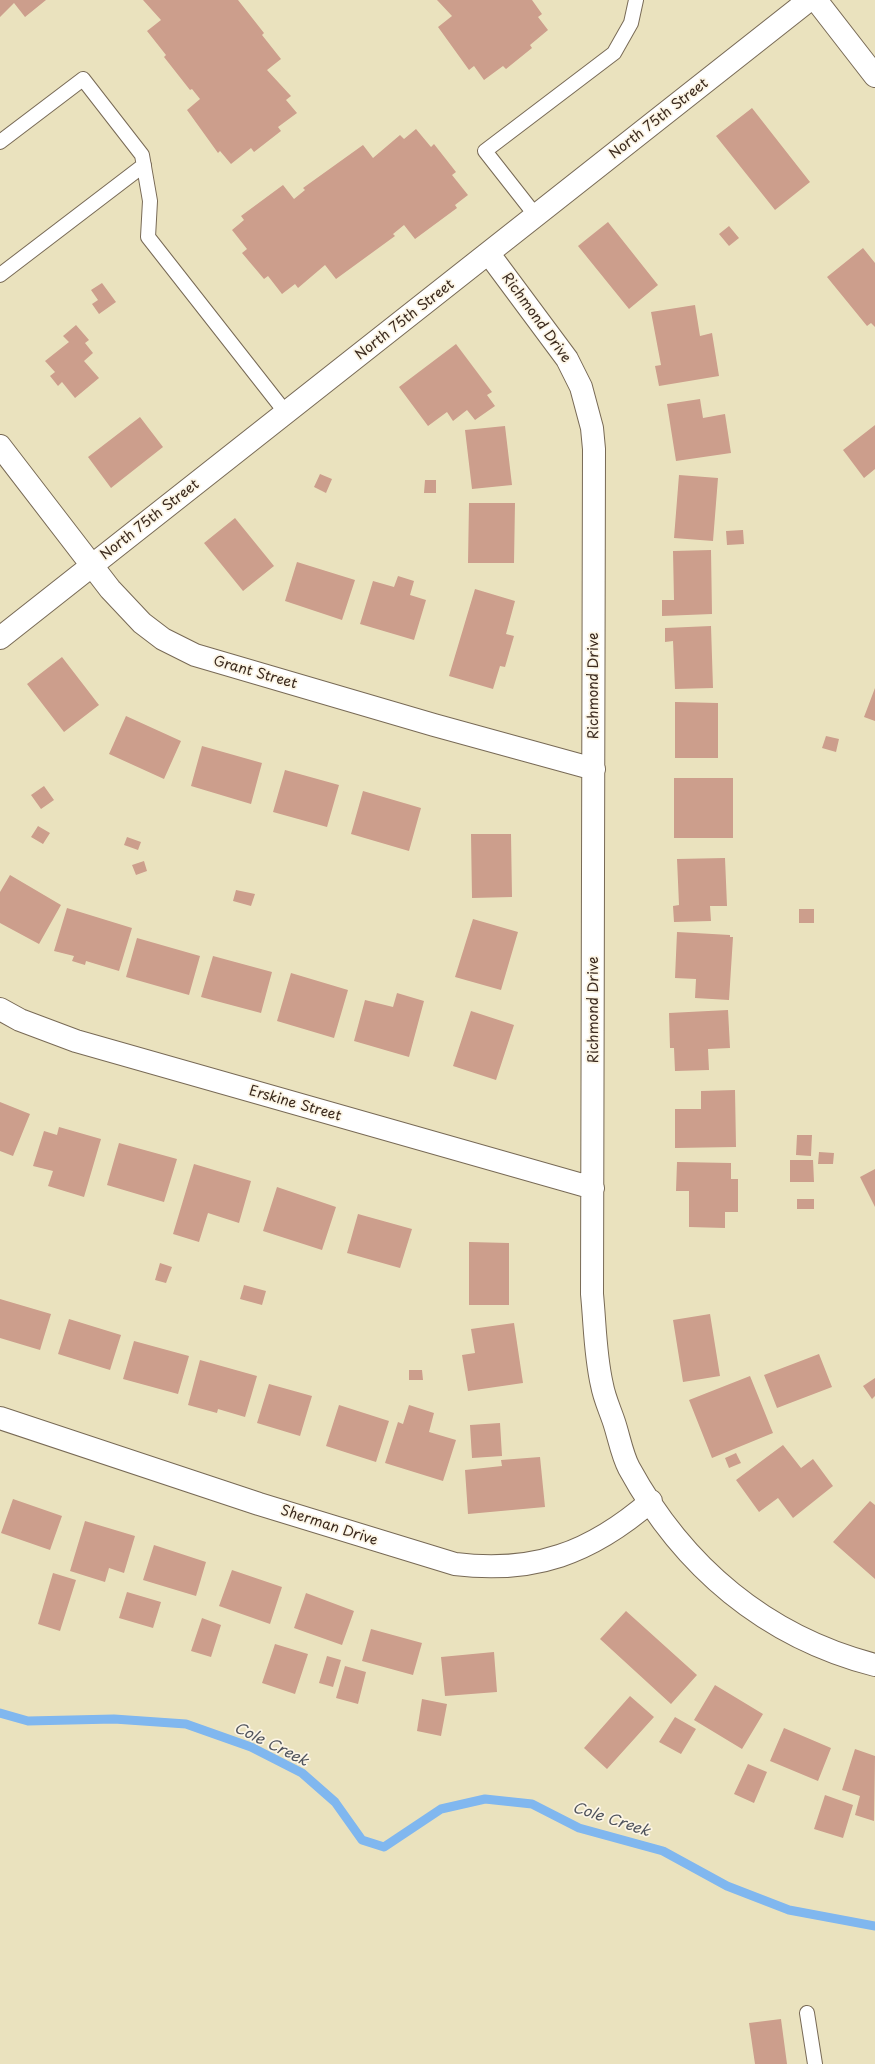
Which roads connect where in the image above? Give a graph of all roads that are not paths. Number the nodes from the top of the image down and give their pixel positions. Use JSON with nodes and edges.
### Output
{"nodes":[{"id":1,"x":636,"y":0,"type":"edge"},
{"id":2,"x":809,"y":0,"type":"edge"},
{"id":3,"x":816,"y":0,"type":"edge"},
{"id":4,"x":875,"y":76,"type":"edge"},
{"id":5,"x":0,"y":142,"type":"edge"},
{"id":6,"x":144,"y":165,"type":"junction"},
{"id":7,"x":536,"y":216,"type":"junction"},
{"id":8,"x":489,"y":254,"type":"junction"},
{"id":9,"x":0,"y":274,"type":"edge"},
{"id":10,"x":286,"y":413,"type":"junction"},
{"id":11,"x":0,"y":446,"type":"edge"},
{"id":12,"x":93,"y":565,"type":"junction"},
{"id":13,"x":0,"y":638,"type":"edge"},
{"id":14,"x":594,"y":769,"type":"junction"},
{"id":15,"x":0,"y":1009,"type":"edge"},
{"id":16,"x":593,"y":1188,"type":"junction"},
{"id":17,"x":0,"y":1418,"type":"edge"},
{"id":18,"x":651,"y":1501,"type":"junction"},
{"id":19,"x":875,"y":1665,"type":"edge"},
{"id":20,"x":807,"y":2013,"type":"dead end"},
{"id":21,"x":815,"y":2064,"type":"edge"}],
"edges":[{"from":1,"to":7,"type":"lane"},
{"from":2,"to":7,"type":"street","name":"North 75th Street"},
{"from":3,"to":4,"type":"street"},
{"from":5,"to":6,"type":"lane"},
{"from":6,"to":9,"type":"lane"},
{"from":6,"to":10,"type":"lane"},
{"from":7,"to":8,"type":"street","name":"North 75th Street"},
{"from":8,"to":10,"type":"street","name":"North 75th Street"},
{"from":8,"to":14,"type":"street","name":"Richmond Drive"},
{"from":10,"to":12,"type":"street","name":"North 75th Street"},
{"from":11,"to":12,"type":"street","name":"Grant Street"},
{"from":12,"to":13,"type":"street","name":"North 75th Street"},
{"from":12,"to":14,"type":"street","name":"Grant Street"},
{"from":14,"to":16,"type":"street","name":"Richmond Drive"},
{"from":15,"to":16,"type":"street","name":"Erskine Street"},
{"from":16,"to":18,"type":"street","name":"Richmond Drive"},
{"from":17,"to":18,"type":"street","name":"Sherman Drive"},
{"from":18,"to":19,"type":"street","name":"Richmond Drive"},
{"from":20,"to":21,"type":"lane"}]}
